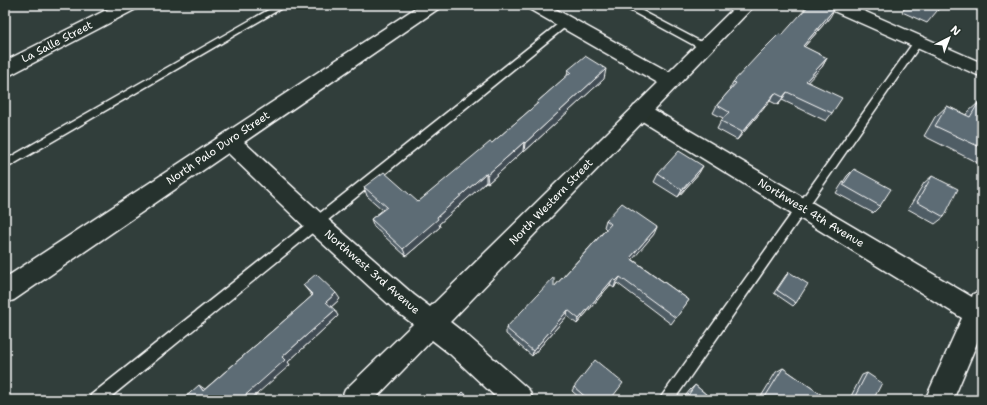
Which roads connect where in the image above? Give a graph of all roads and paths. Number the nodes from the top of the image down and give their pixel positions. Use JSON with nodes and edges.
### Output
{"nodes":[{"id":1,"x":130,"y":5,"type":"edge"},
{"id":2,"x":282,"y":5,"type":"edge"},
{"id":3,"x":432,"y":5,"type":"edge"},
{"id":4,"x":535,"y":5,"type":"edge"},
{"id":5,"x":624,"y":5,"type":"edge"},
{"id":6,"x":648,"y":5,"type":"edge"},
{"id":7,"x":747,"y":5,"type":"edge"},
{"id":8,"x":835,"y":5,"type":"edge"},
{"id":9,"x":639,"y":13,"type":"junction"},
{"id":10,"x":566,"y":22,"type":"junction"},
{"id":11,"x":918,"y":42,"type":"junction"},
{"id":12,"x":704,"y":47,"type":"junction"},
{"id":13,"x":5,"y":69,"type":"edge"},
{"id":14,"x":982,"y":70,"type":"edge"},
{"id":15,"x":670,"y":81,"type":"junction"},
{"id":16,"x":641,"y":111,"type":"junction"},
{"id":17,"x":229,"y":141,"type":"junction"},
{"id":18,"x":5,"y":165,"type":"edge"},
{"id":19,"x":802,"y":207,"type":"junction"},
{"id":20,"x":316,"y":223,"type":"junction"},
{"id":21,"x":5,"y":292,"type":"edge"},
{"id":22,"x":980,"y":310,"type":"edge"},
{"id":23,"x":432,"y":324,"type":"junction"},
{"id":24,"x":96,"y":400,"type":"edge"},
{"id":25,"x":355,"y":400,"type":"edge"},
{"id":26,"x":519,"y":400,"type":"edge"},
{"id":27,"x":666,"y":400,"type":"edge"},
{"id":28,"x":939,"y":400,"type":"edge"}],
"edges":[{"from":1,"to":13,"type":"street","name":"La Salle Street"},
{"from":2,"to":18,"type":"lane"},
{"from":3,"to":17,"type":"street","name":"North Palo Duro Street"},
{"from":4,"to":10,"type":"street"},
{"from":5,"to":9,"type":"lane"},
{"from":6,"to":9,"type":"lane"},
{"from":7,"to":12,"type":"street","name":"North Western Street"},
{"from":8,"to":11,"type":"street"},
{"from":9,"to":12,"type":"lane"},
{"from":10,"to":15,"type":"street"},
{"from":10,"to":20,"type":"lane"},
{"from":11,"to":14,"type":"street"},
{"from":11,"to":19,"type":"lane"},
{"from":12,"to":15,"type":"street","name":"North Western Street"},
{"from":15,"to":16,"type":"street","name":"North Western Street"},
{"from":16,"to":19,"type":"street","name":"Northwest 4th Avenue"},
{"from":16,"to":23,"type":"street","name":"North Western Street"},
{"from":17,"to":20,"type":"street","name":"Northwest 3rd Avenue"},
{"from":17,"to":21,"type":"street","name":"North Palo Duro Street"},
{"from":19,"to":22,"type":"street","name":"Northwest 4th Avenue"},
{"from":19,"to":27,"type":"lane"},
{"from":20,"to":23,"type":"street","name":"Northwest 3rd Avenue"},
{"from":20,"to":24,"type":"lane"},
{"from":22,"to":28,"type":"street"},
{"from":23,"to":25,"type":"street","name":"North Western Street"},
{"from":23,"to":26,"type":"street","name":"Northwest 3rd Avenue"}]}
